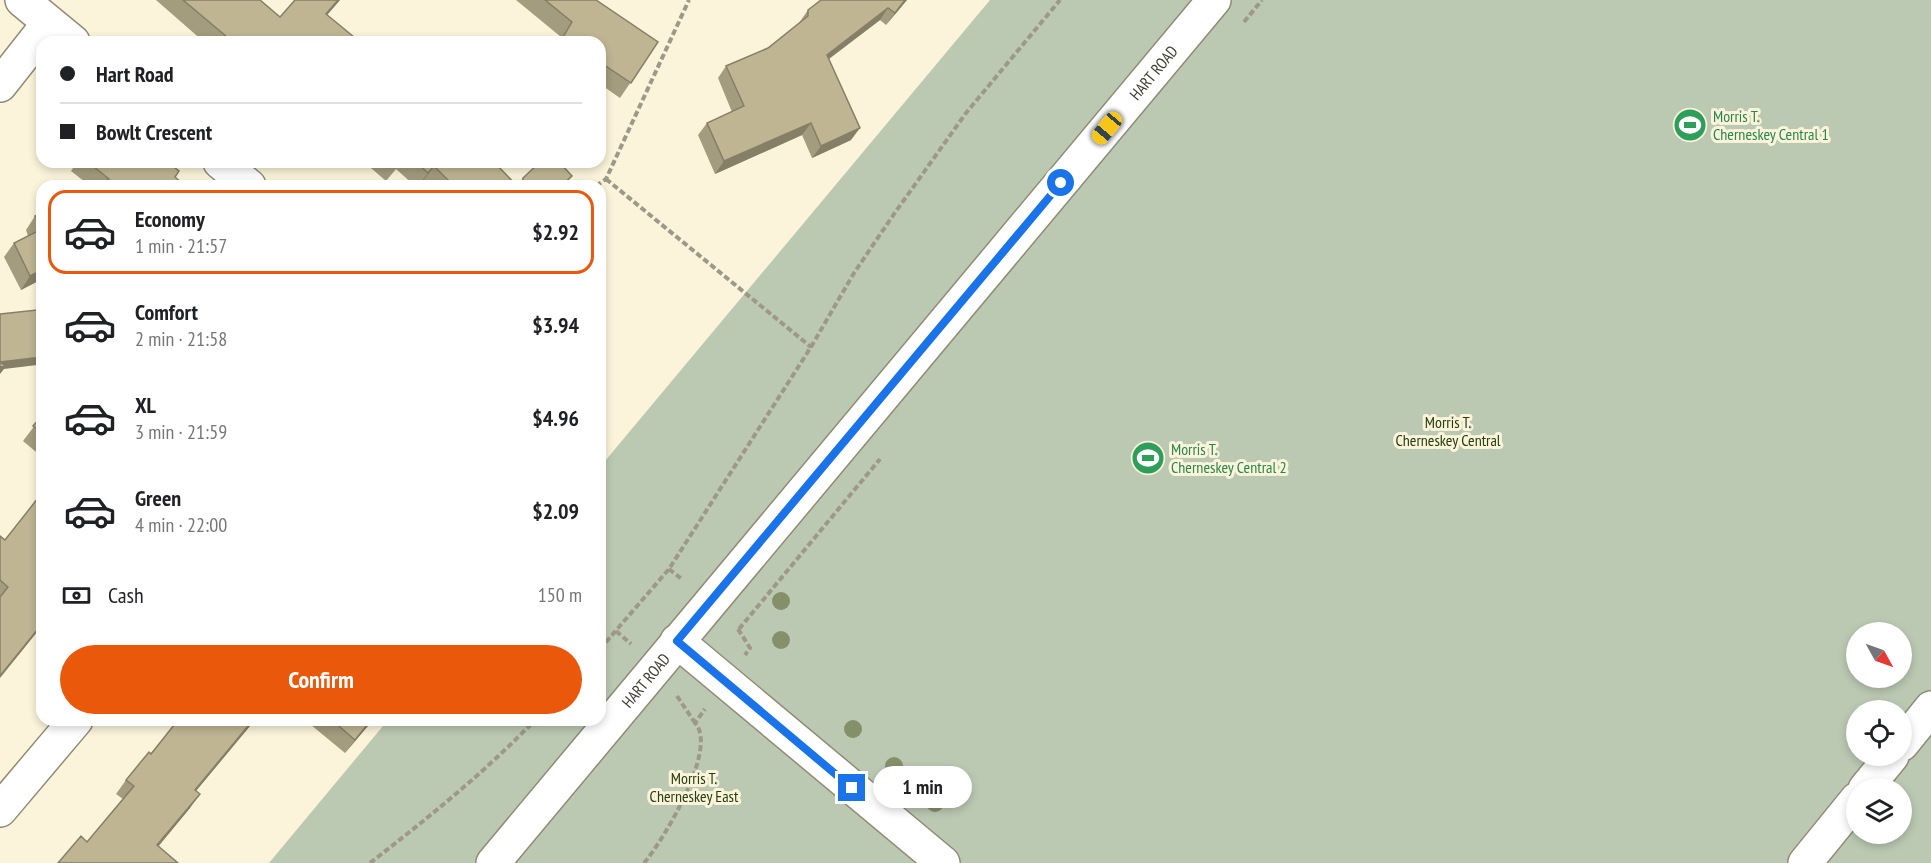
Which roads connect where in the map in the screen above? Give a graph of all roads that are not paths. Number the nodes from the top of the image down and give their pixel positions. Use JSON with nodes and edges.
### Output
{"nodes":[{"id":1,"x":22,"y":0,"type":"edge"},
{"id":2,"x":1214,"y":0,"type":"edge"},
{"id":3,"x":61,"y":33,"type":"edge"},
{"id":4,"x":36,"y":54,"type":"edge"},
{"id":5,"x":0,"y":85,"type":"edge"},
{"id":6,"x":227,"y":168,"type":"edge"},
{"id":7,"x":242,"y":180,"type":"edge"},
{"id":8,"x":677,"y":641,"type":"junction"},
{"id":9,"x":1931,"y":708,"type":"edge"},
{"id":10,"x":71,"y":726,"type":"edge"},
{"id":11,"x":1912,"y":732,"type":"edge"},
{"id":12,"x":1884,"y":766,"type":"edge"},
{"id":13,"x":1874,"y":778,"type":"edge"},
{"id":14,"x":0,"y":810,"type":"edge"},
{"id":15,"x":1846,"y":813,"type":"edge"},
{"id":16,"x":493,"y":863,"type":"edge"},
{"id":17,"x":943,"y":863,"type":"edge"},
{"id":18,"x":1805,"y":863,"type":"edge"}],
"edges":[{"from":1,"to":3,"type":"street"},
{"from":2,"to":8,"type":"street","name":"HART ROAD"},
{"from":4,"to":5,"type":"street"},
{"from":6,"to":7,"type":"street"},
{"from":8,"to":16,"type":"street","name":"HART ROAD"},
{"from":8,"to":17,"type":"street"},
{"from":9,"to":11,"type":"street"},
{"from":10,"to":14,"type":"street"},
{"from":12,"to":13,"type":"street"},
{"from":15,"to":18,"type":"street"}]}
